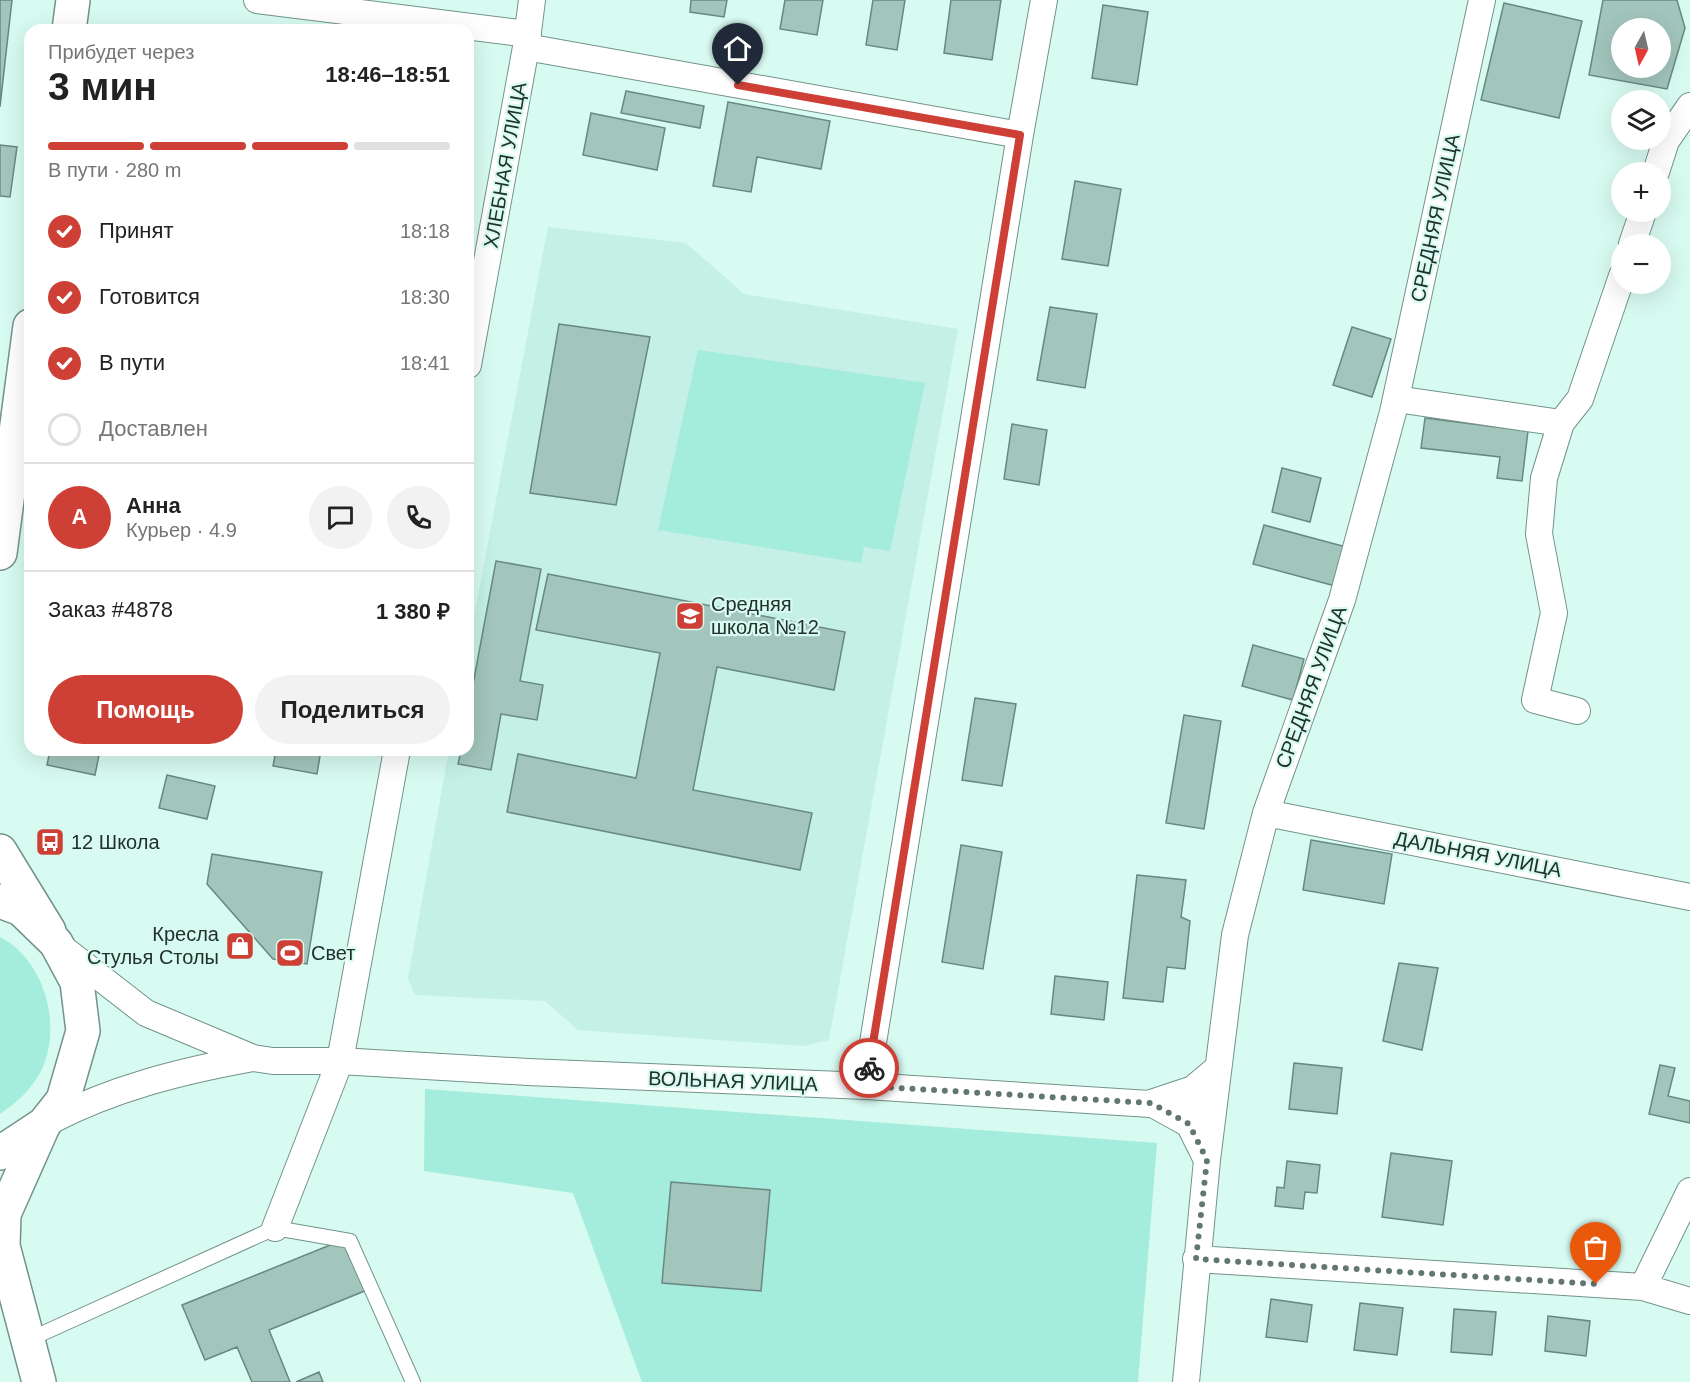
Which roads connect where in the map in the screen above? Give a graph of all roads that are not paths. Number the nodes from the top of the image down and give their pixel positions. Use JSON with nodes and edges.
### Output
{"nodes":[{"id":1,"x":73,"y":0,"type":"edge"},
{"id":2,"x":257,"y":0,"type":"edge"},
{"id":3,"x":532,"y":0,"type":"edge"},
{"id":4,"x":1044,"y":0,"type":"edge"},
{"id":5,"x":1482,"y":0,"type":"edge"},
{"id":6,"x":70,"y":24,"type":"edge"},
{"id":7,"x":419,"y":24,"type":"edge"},
{"id":8,"x":474,"y":32,"type":"edge"},
{"id":9,"x":527,"y":40,"type":"junction"},
{"id":10,"x":1690,"y":106,"type":"edge"},
{"id":11,"x":1020,"y":135,"type":"junction"},
{"id":12,"x":1659,"y":162,"type":"edge"},
{"id":13,"x":1616,"y":294,"type":"edge"},
{"id":14,"x":474,"y":332,"type":"edge"},
{"id":15,"x":24,"y":371,"type":"edge"},
{"id":16,"x":1396,"y":399,"type":"junction"},
{"id":17,"x":1561,"y":423,"type":"junction"},
{"id":18,"x":0,"y":553,"type":"edge"},
{"id":19,"x":1577,"y":711,"type":"dead end"},
{"id":20,"x":396,"y":756,"type":"edge"},
{"id":21,"x":1266,"y":813,"type":"junction"},
{"id":22,"x":0,"y":851,"type":"edge"},
{"id":23,"x":1690,"y":897,"type":"edge"},
{"id":24,"x":0,"y":901,"type":"edge"},
{"id":25,"x":56,"y":943,"type":"junction"},
{"id":26,"x":253,"y":1058,"type":"junction"},
{"id":27,"x":340,"y":1061,"type":"junction"},
{"id":28,"x":1218,"y":1068,"type":"junction"},
{"id":29,"x":866,"y":1086,"type":"junction"},
{"id":30,"x":1151,"y":1103,"type":"junction"},
{"id":31,"x":1213,"y":1108,"type":"junction"},
{"id":32,"x":44,"y":1124,"type":"junction"},
{"id":33,"x":0,"y":1153,"type":"edge"},
{"id":34,"x":1207,"y":1160,"type":"junction"},
{"id":35,"x":1690,"y":1191,"type":"edge"},
{"id":36,"x":274,"y":1228,"type":"junction"},
{"id":37,"x":1196,"y":1259,"type":"junction"},
{"id":38,"x":1643,"y":1287,"type":"junction"},
{"id":39,"x":1690,"y":1301,"type":"edge"},
{"id":40,"x":0,"y":1319,"type":"edge"},
{"id":41,"x":28,"y":1340,"type":"junction"},
{"id":42,"x":34,"y":1382,"type":"edge"},
{"id":43,"x":39,"y":1382,"type":"edge"},
{"id":44,"x":412,"y":1382,"type":"edge"},
{"id":45,"x":1186,"y":1382,"type":"edge"}],
"edges":[{"from":1,"to":6,"type":"main road"},
{"from":2,"to":7,"type":"street"},
{"from":3,"to":9,"type":"street","name":"ХЛЕБНАЯ УЛИЦА"},
{"from":4,"to":11,"type":"street"},
{"from":5,"to":16,"type":"street","name":"СРЕДНЯЯ УЛИЦА"},
{"from":8,"to":9,"type":"street"},
{"from":9,"to":11,"type":"street"},
{"from":9,"to":14,"type":"street","name":"ХЛЕБНАЯ УЛИЦА"},
{"from":10,"to":12,"type":"street"},
{"from":11,"to":29,"type":"street"},
{"from":13,"to":17,"type":"street"},
{"from":15,"to":18,"type":"main road"},
{"from":16,"to":17,"type":"street"},
{"from":16,"to":21,"type":"street","name":"СРЕДНЯЯ УЛИЦА"},
{"from":17,"to":19,"type":"street"},
{"from":20,"to":27,"type":"street"},
{"from":21,"to":23,"type":"street","name":"ДАЛЬНЯЯ УЛИЦА"},
{"from":21,"to":28,"type":"street","name":"СРЕДНЯЯ УЛИЦА"},
{"from":22,"to":25,"type":"main road"},
{"from":24,"to":25,"type":"main road"},
{"from":25,"to":26,"type":"street"},
{"from":25,"to":32,"type":"main road"},
{"from":26,"to":27,"type":"street","name":"ВОЛЬНАЯ УЛИЦА"},
{"from":26,"to":32,"type":"street"},
{"from":27,"to":29,"type":"street","name":"ВОЛЬНАЯ УЛИЦА"},
{"from":27,"to":36,"type":"street"},
{"from":28,"to":30,"type":"street"},
{"from":28,"to":31,"type":"street","name":"СРЕДНЯЯ УЛИЦА"},
{"from":29,"to":30,"type":"street","name":"ВОЛЬНАЯ УЛИЦА"},
{"from":30,"to":31,"type":"street","name":"ВОЛЬНАЯ УЛИЦА"},
{"from":30,"to":34,"type":"street"},
{"from":31,"to":34,"type":"street","name":"СРЕДНЯЯ УЛИЦА"},
{"from":32,"to":33,"type":"main road"},
{"from":32,"to":41,"type":"main road"},
{"from":34,"to":37,"type":"street","name":"СРЕДНЯЯ УЛИЦА"},
{"from":35,"to":38,"type":"street"},
{"from":36,"to":41,"type":"lane"},
{"from":36,"to":44,"type":"lane"},
{"from":37,"to":38,"type":"street"},
{"from":37,"to":45,"type":"street","name":"СРЕДНЯЯ УЛИЦА"},
{"from":38,"to":39,"type":"street"},
{"from":40,"to":42,"type":"main road"},
{"from":41,"to":43,"type":"main road"}]}
